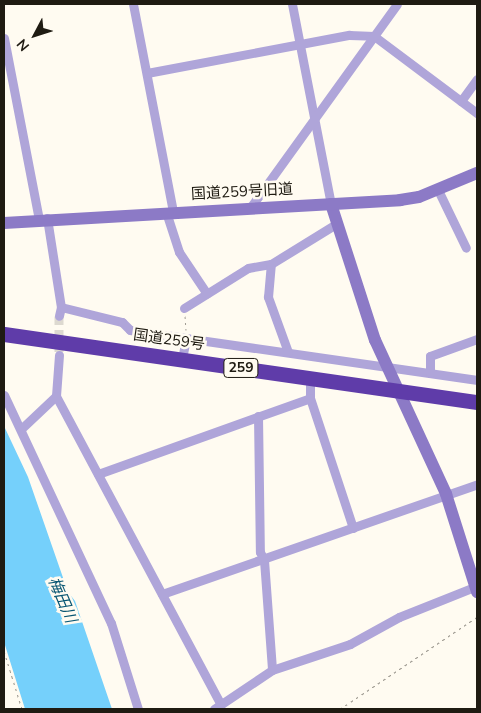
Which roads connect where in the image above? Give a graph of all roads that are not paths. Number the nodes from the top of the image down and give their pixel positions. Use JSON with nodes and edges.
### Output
{"nodes":[{"id":1,"x":133,"y":4,"type":"edge"},
{"id":2,"x":292,"y":4,"type":"edge"},
{"id":3,"x":398,"y":4,"type":"edge"},
{"id":4,"x":374,"y":36,"type":"junction"},
{"id":5,"x":4,"y":38,"type":"edge"},
{"id":6,"x":300,"y":44,"type":"junction"},
{"id":7,"x":147,"y":74,"type":"junction"},
{"id":8,"x":477,"y":79,"type":"edge"},
{"id":9,"x":461,"y":101,"type":"junction"},
{"id":10,"x":477,"y":113,"type":"edge"},
{"id":11,"x":315,"y":118,"type":"junction"},
{"id":12,"x":477,"y":173,"type":"edge"},
{"id":13,"x":438,"y":190,"type":"junction"},
{"id":14,"x":331,"y":204,"type":"junction"},
{"id":15,"x":250,"y":208,"type":"junction"},
{"id":16,"x":169,"y":212,"type":"junction"},
{"id":17,"x":43,"y":218,"type":"junction"},
{"id":18,"x":4,"y":223,"type":"edge"},
{"id":19,"x":336,"y":224,"type":"junction"},
{"id":20,"x":466,"y":248,"type":"dead end"},
{"id":21,"x":271,"y":264,"type":"junction"},
{"id":22,"x":207,"y":294,"type":"junction"},
{"id":23,"x":184,"y":308,"type":"road end"},
{"id":24,"x":4,"y":334,"type":"edge"},
{"id":25,"x":186,"y":338,"type":"junction"},
{"id":26,"x":477,"y":338,"type":"edge"},
{"id":27,"x":288,"y":352,"type":"junction"},
{"id":28,"x":59,"y":355,"type":"tunnel mouth"},
{"id":29,"x":182,"y":359,"type":"junction"},
{"id":30,"x":389,"y":368,"type":"junction"},
{"id":31,"x":430,"y":372,"type":"junction"},
{"id":32,"x":310,"y":378,"type":"junction"},
{"id":33,"x":477,"y":380,"type":"edge"},
{"id":34,"x":400,"y":391,"type":"junction"},
{"id":35,"x":4,"y":395,"type":"edge"},
{"id":36,"x":56,"y":396,"type":"junction"},
{"id":37,"x":310,"y":398,"type":"junction"},
{"id":38,"x":477,"y":402,"type":"edge"},
{"id":39,"x":258,"y":416,"type":"junction"},
{"id":40,"x":21,"y":429,"type":"junction"},
{"id":41,"x":98,"y":474,"type":"junction"},
{"id":42,"x":477,"y":484,"type":"edge"},
{"id":43,"x":446,"y":494,"type":"junction"},
{"id":44,"x":353,"y":528,"type":"junction"},
{"id":45,"x":264,"y":560,"type":"junction"},
{"id":46,"x":477,"y":588,"type":"edge"},
{"id":47,"x":162,"y":594,"type":"junction"},
{"id":48,"x":272,"y":670,"type":"junction"},
{"id":49,"x":218,"y":707,"type":"edge"},
{"id":50,"x":138,"y":709,"type":"edge"}],
"edges":[{"from":1,"to":7,"type":"street"},
{"from":2,"to":6,"type":"street"},
{"from":3,"to":4,"type":"street"},
{"from":4,"to":6,"type":"street"},
{"from":4,"to":9,"type":"street"},
{"from":4,"to":11,"type":"street"},
{"from":5,"to":17,"type":"street"},
{"from":6,"to":7,"type":"street"},
{"from":6,"to":11,"type":"street"},
{"from":7,"to":16,"type":"street"},
{"from":8,"to":9,"type":"street"},
{"from":9,"to":10,"type":"street"},
{"from":11,"to":14,"type":"street"},
{"from":11,"to":15,"type":"street"},
{"from":12,"to":13,"type":"street","name":"国道259号旧道"},
{"from":13,"to":14,"type":"street","name":"国道259号旧道"},
{"from":13,"to":20,"type":"street"},
{"from":14,"to":15,"type":"street","name":"国道259号旧道"},
{"from":14,"to":19,"type":"street"},
{"from":15,"to":16,"type":"street","name":"国道259号旧道"},
{"from":16,"to":17,"type":"street","name":"国道259号旧道"},
{"from":16,"to":22,"type":"street"},
{"from":17,"to":18,"type":"street","name":"国道259号旧道"},
{"from":17,"to":25,"type":"street"},
{"from":19,"to":21,"type":"street"},
{"from":19,"to":30,"type":"street"},
{"from":21,"to":22,"type":"street"},
{"from":21,"to":27,"type":"street"},
{"from":22,"to":23,"type":"street"},
{"from":24,"to":29,"type":"highway","name":"国道259号","number":"259"},
{"from":25,"to":27,"type":"street"},
{"from":25,"to":29,"type":"street"},
{"from":26,"to":31,"type":"street"},
{"from":27,"to":30,"type":"street"},
{"from":28,"to":36,"type":"street"},
{"from":29,"to":32,"type":"highway","name":"国道259号","number":"259"},
{"from":30,"to":31,"type":"street"},
{"from":30,"to":34,"type":"street"},
{"from":31,"to":33,"type":"street"},
{"from":32,"to":34,"type":"highway","name":"国道259号","number":"259"},
{"from":32,"to":37,"type":"street"},
{"from":34,"to":38,"type":"highway","name":"国道259号","number":"259"},
{"from":34,"to":43,"type":"street"},
{"from":35,"to":40,"type":"street"},
{"from":36,"to":40,"type":"street"},
{"from":36,"to":41,"type":"street"},
{"from":37,"to":39,"type":"street"},
{"from":37,"to":44,"type":"street"},
{"from":39,"to":41,"type":"street"},
{"from":39,"to":45,"type":"street"},
{"from":40,"to":50,"type":"street"},
{"from":41,"to":47,"type":"street"},
{"from":42,"to":43,"type":"street"},
{"from":43,"to":44,"type":"street"},
{"from":43,"to":46,"type":"street"},
{"from":44,"to":45,"type":"street"},
{"from":45,"to":47,"type":"street"},
{"from":45,"to":48,"type":"street"},
{"from":46,"to":48,"type":"street"},
{"from":47,"to":49,"type":"street"},
{"from":48,"to":49,"type":"street"}]}
